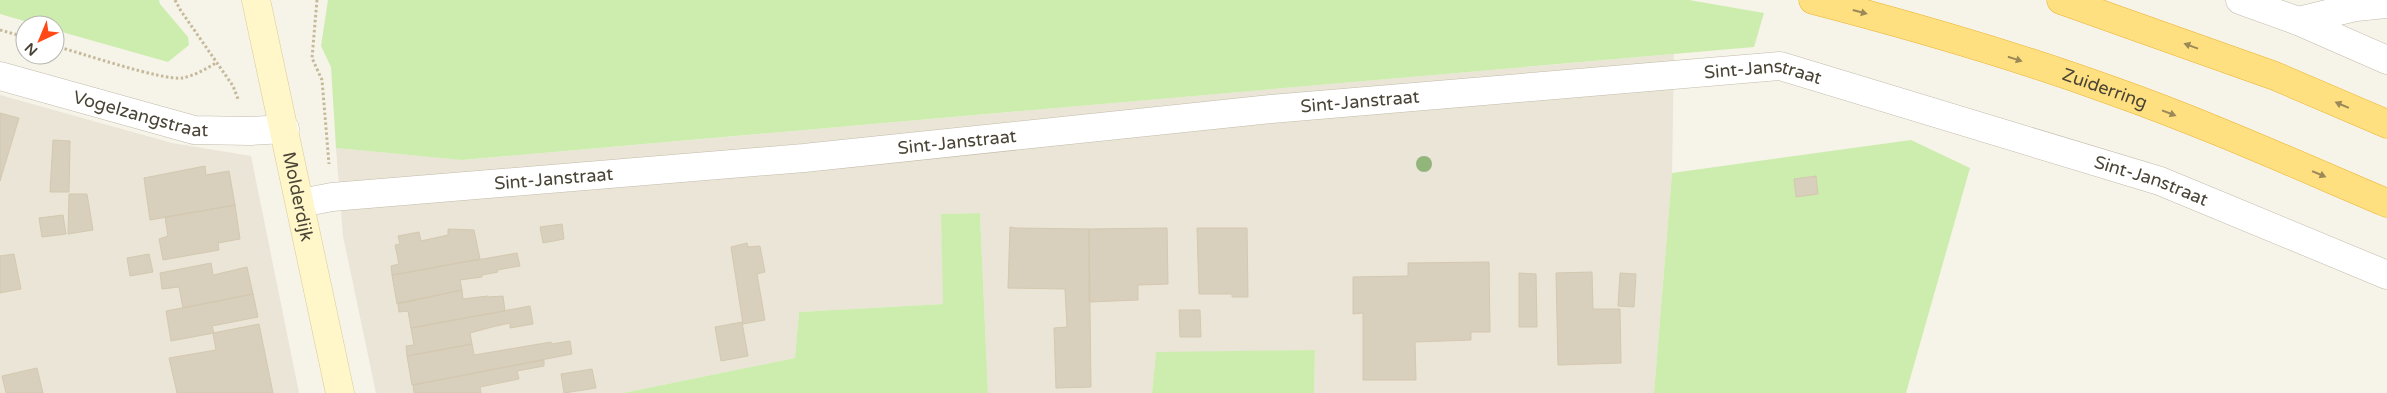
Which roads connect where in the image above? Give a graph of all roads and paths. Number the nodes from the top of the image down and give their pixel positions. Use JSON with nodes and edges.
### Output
{"nodes":[{"id":1,"x":175,"y":0,"type":"edge"},
{"id":2,"x":256,"y":0,"type":"edge"},
{"id":3,"x":317,"y":0,"type":"edge"},
{"id":4,"x":1813,"y":0,"type":"edge"},
{"id":5,"x":2061,"y":0,"type":"edge"},
{"id":6,"x":2240,"y":0,"type":"edge"},
{"id":7,"x":2387,"y":4,"type":"edge"},
{"id":8,"x":2298,"y":21,"type":"junction"},
{"id":9,"x":0,"y":30,"type":"edge"},
{"id":10,"x":15,"y":34,"type":"edge"},
{"id":11,"x":65,"y":49,"type":"edge"},
{"id":12,"x":2387,"y":60,"type":"edge"},
{"id":13,"x":0,"y":76,"type":"edge"},
{"id":14,"x":2387,"y":124,"type":"edge"},
{"id":15,"x":284,"y":129,"type":"junction"},
{"id":16,"x":332,"y":197,"type":"junction"},
{"id":17,"x":2387,"y":202,"type":"edge"},
{"id":18,"x":301,"y":204,"type":"junction"},
{"id":19,"x":2387,"y":275,"type":"edge"},
{"id":20,"x":340,"y":393,"type":"edge"}],
"edges":[{"from":1,"to":11,"type":"path"},
{"from":2,"to":15,"type":"main road","name":"Molderdijk"},
{"from":3,"to":16,"type":"path"},
{"from":4,"to":17,"type":"highway","name":"Zuiderring","one_way":true},
{"from":14,"to":5,"type":"highway","one_way":true},
{"from":6,"to":8,"type":"street"},
{"from":7,"to":8,"type":"street"},
{"from":8,"to":12,"type":"street"},
{"from":9,"to":10,"type":"path"},
{"from":13,"to":15,"type":"street","name":"Vogelzangstraat"},
{"from":15,"to":18,"type":"main road","name":"Molderdijk"},
{"from":16,"to":18,"type":"street","name":"Sint-Janstraat"},
{"from":16,"to":19,"type":"street","name":"Sint-Janstraat"},
{"from":18,"to":20,"type":"main road","name":"Molderdijk"}]}
